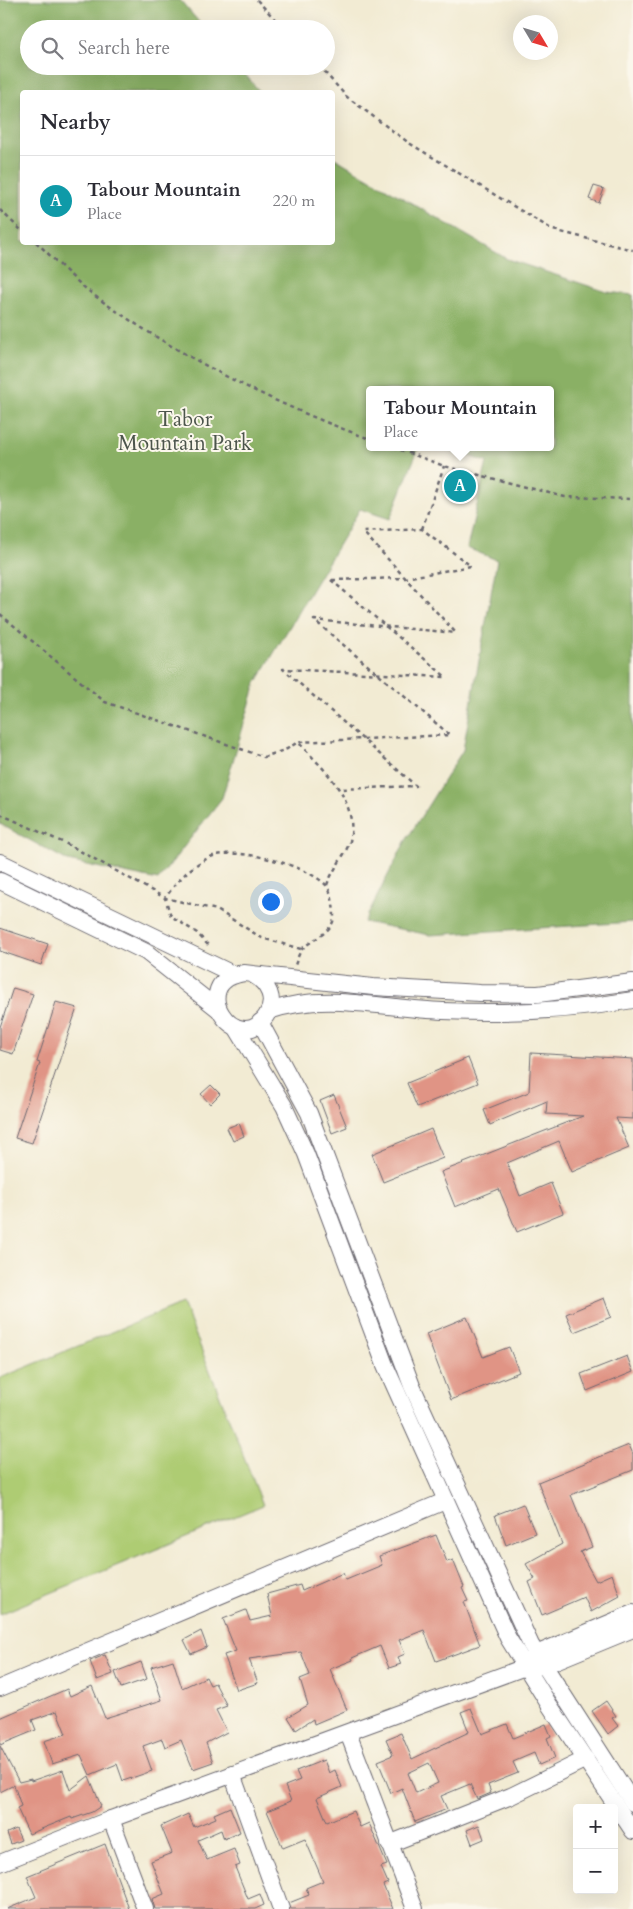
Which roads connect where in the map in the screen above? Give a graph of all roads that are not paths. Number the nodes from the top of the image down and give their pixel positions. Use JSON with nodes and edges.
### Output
{"nodes":[{"id":1,"x":0,"y":862,"type":"edge"},
{"id":2,"x":0,"y":880,"type":"edge"},
{"id":3,"x":235,"y":975,"type":"junction"},
{"id":4,"x":253,"y":975,"type":"junction"},
{"id":5,"x":633,"y":982,"type":"edge"},
{"id":6,"x":633,"y":1000,"type":"edge"},
{"id":7,"x":218,"y":1009,"type":"junction"},
{"id":8,"x":264,"y":1017,"type":"junction"},
{"id":9,"x":236,"y":1027,"type":"junction"},
{"id":10,"x":445,"y":1502,"type":"junction"},
{"id":11,"x":633,"y":1613,"type":"edge"},
{"id":12,"x":633,"y":1630,"type":"edge"},
{"id":13,"x":535,"y":1662,"type":"junction"},
{"id":14,"x":0,"y":1688,"type":"edge"},
{"id":15,"x":348,"y":1733,"type":"junction"},
{"id":16,"x":586,"y":1760,"type":"junction"},
{"id":17,"x":232,"y":1774,"type":"junction"},
{"id":18,"x":631,"y":1793,"type":"edge"},
{"id":19,"x":111,"y":1819,"type":"junction"},
{"id":20,"x":633,"y":1832,"type":"edge"},
{"id":21,"x":389,"y":1844,"type":"junction"},
{"id":22,"x":0,"y":1863,"type":"edge"},
{"id":23,"x":145,"y":1909,"type":"edge"},
{"id":24,"x":281,"y":1909,"type":"edge"},
{"id":25,"x":415,"y":1909,"type":"edge"}],
"edges":[{"from":1,"to":3,"type":"street"},
{"from":2,"to":7,"type":"street"},
{"from":3,"to":4,"type":"street"},
{"from":3,"to":7,"type":"street"},
{"from":4,"to":5,"type":"street"},
{"from":4,"to":8,"type":"street"},
{"from":6,"to":8,"type":"street"},
{"from":7,"to":9,"type":"street"},
{"from":8,"to":9,"type":"street"},
{"from":8,"to":13,"type":"street"},
{"from":9,"to":10,"type":"street"},
{"from":10,"to":13,"type":"street"},
{"from":10,"to":14,"type":"street"},
{"from":11,"to":13,"type":"street"},
{"from":12,"to":13,"type":"street"},
{"from":13,"to":15,"type":"street"},
{"from":13,"to":16,"type":"street"},
{"from":13,"to":18,"type":"street"},
{"from":15,"to":17,"type":"street"},
{"from":15,"to":21,"type":"street"},
{"from":16,"to":20,"type":"street"},
{"from":16,"to":21,"type":"street"},
{"from":17,"to":19,"type":"street"},
{"from":17,"to":24,"type":"street"},
{"from":19,"to":22,"type":"street"},
{"from":19,"to":23,"type":"street"},
{"from":21,"to":25,"type":"street"}]}
